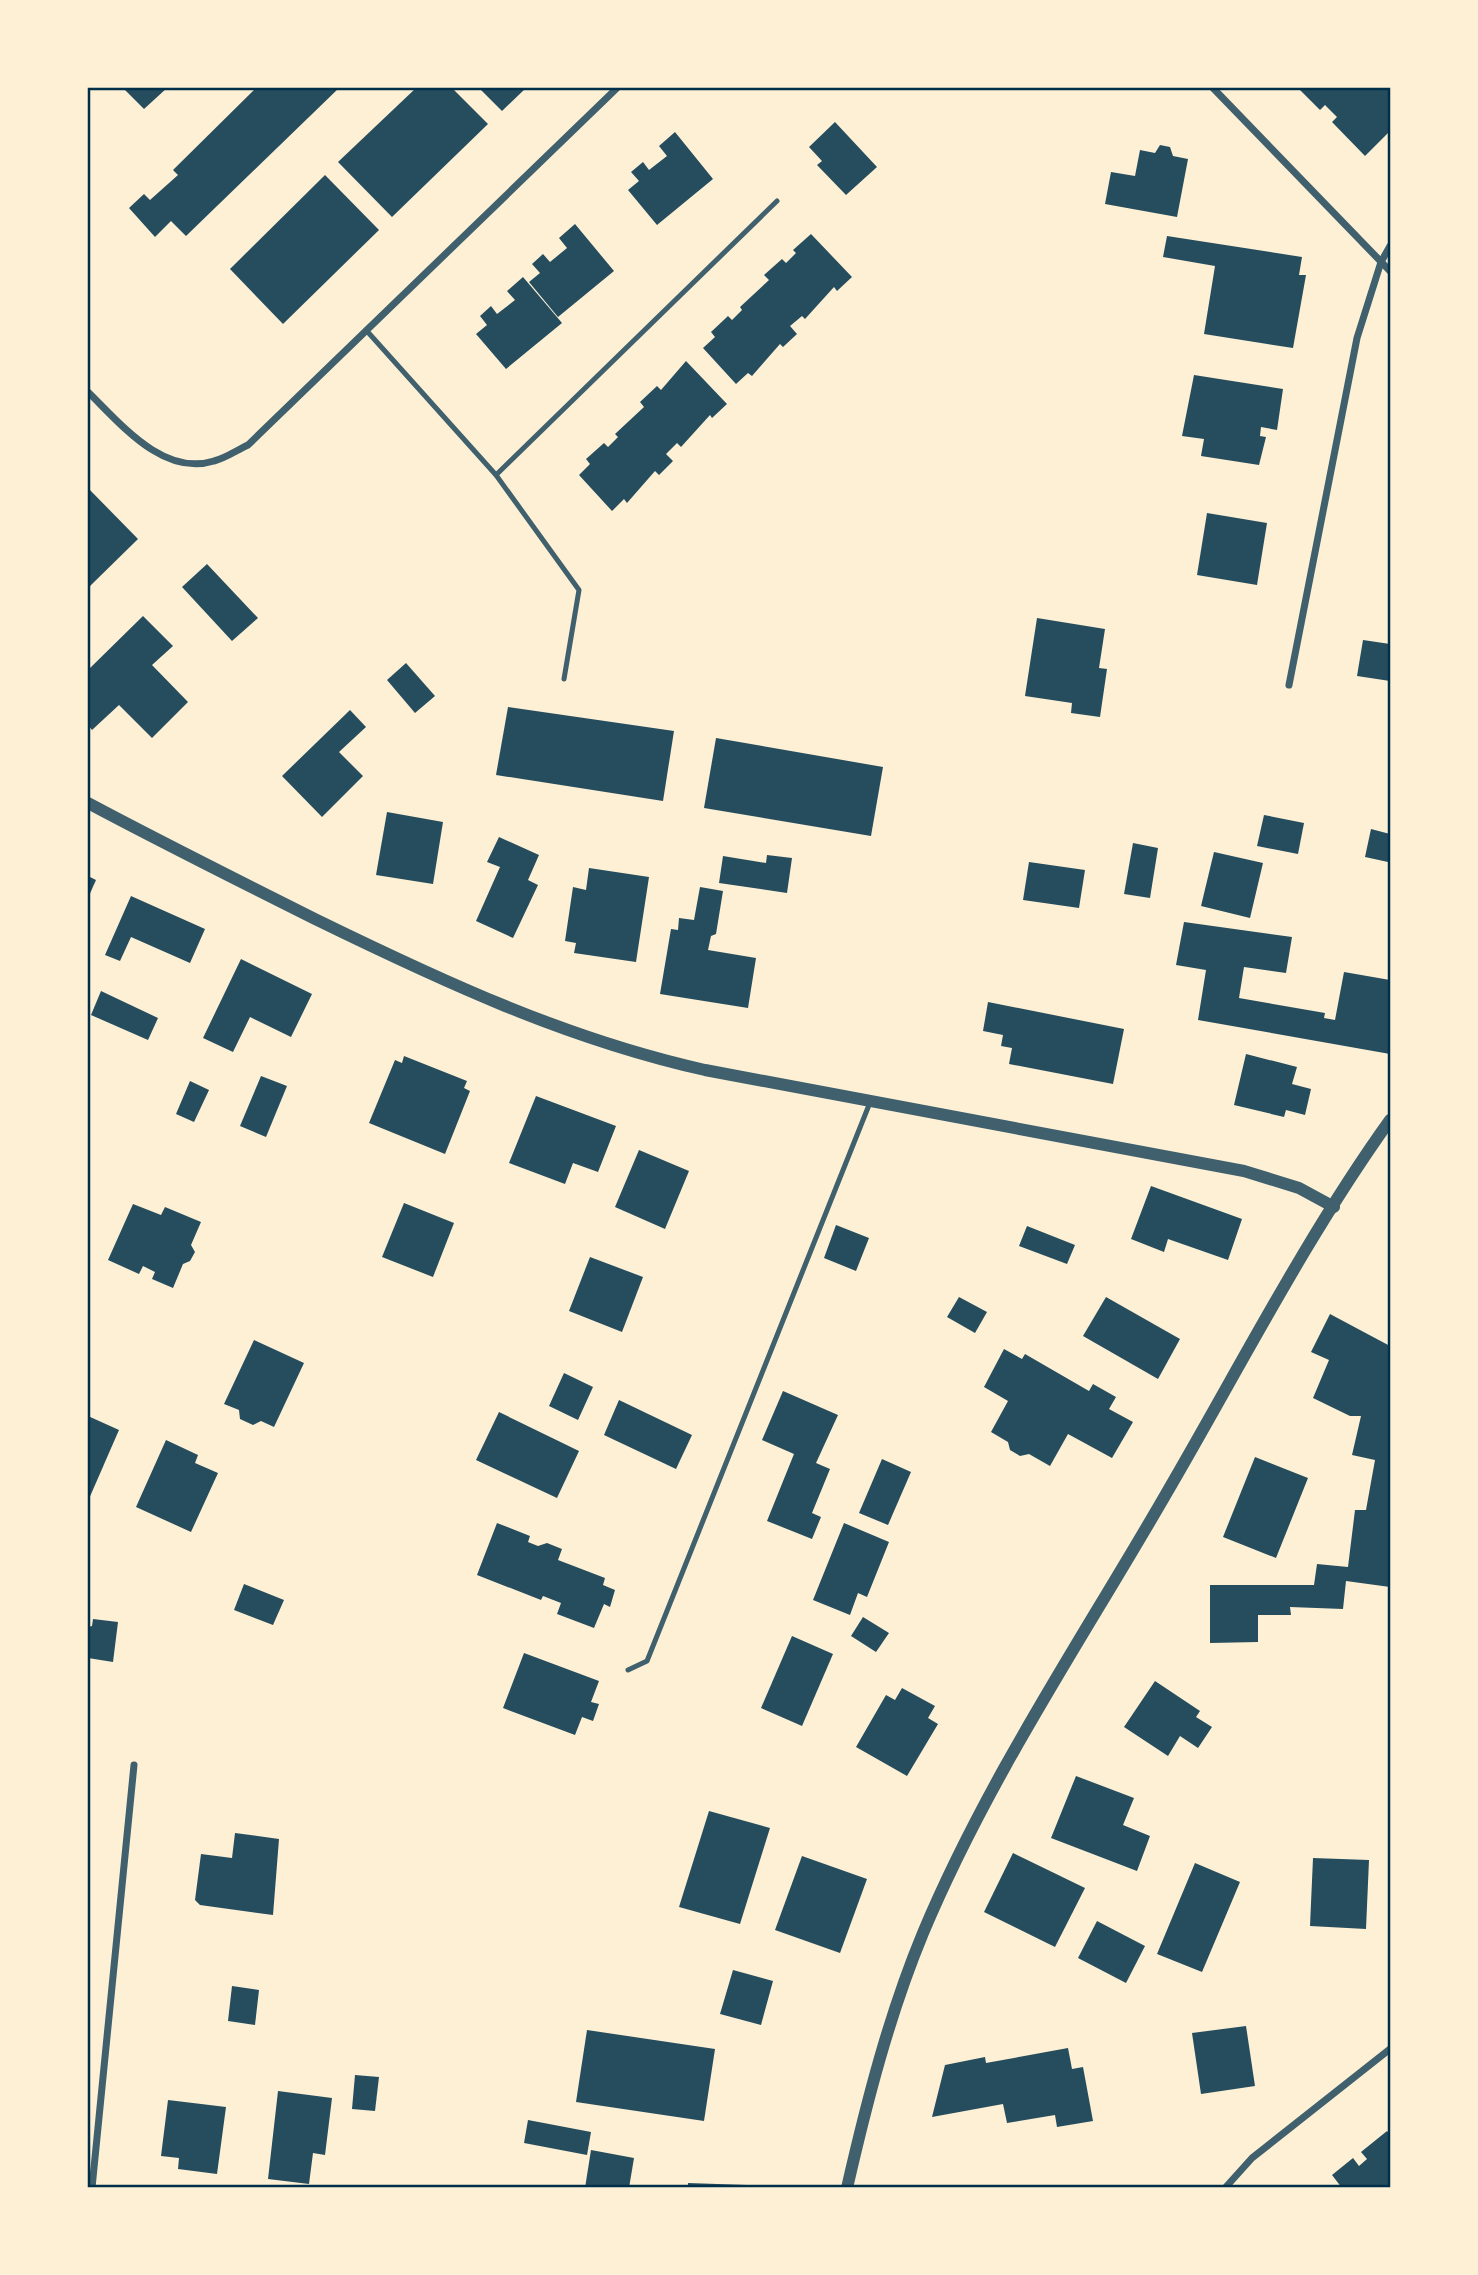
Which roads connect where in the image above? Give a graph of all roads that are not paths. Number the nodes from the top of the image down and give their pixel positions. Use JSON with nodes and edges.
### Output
{"nodes":[{"id":1,"x":617,"y":88,"type":"edge"},
{"id":2,"x":1213,"y":88,"type":"edge"},
{"id":3,"x":778,"y":201,"type":"dead end"},
{"id":4,"x":1391,"y":246,"type":"edge"},
{"id":5,"x":1381,"y":262,"type":"junction"},
{"id":6,"x":1391,"y":271,"type":"edge"},
{"id":7,"x":366,"y":330,"type":"junction"},
{"id":8,"x":88,"y":392,"type":"edge"},
{"id":9,"x":496,"y":475,"type":"junction"},
{"id":10,"x":564,"y":679,"type":"dead end"},
{"id":11,"x":1289,"y":685,"type":"dead end"},
{"id":12,"x":88,"y":803,"type":"edge"},
{"id":13,"x":871,"y":1100,"type":"junction"},
{"id":14,"x":1391,"y":1120,"type":"edge"},
{"id":15,"x":1334,"y":1207,"type":"junction"},
{"id":16,"x":628,"y":1670,"type":"dead end"},
{"id":17,"x":134,"y":1765,"type":"dead end"},
{"id":18,"x":1391,"y":2049,"type":"edge"},
{"id":19,"x":92,"y":2188,"type":"edge"},
{"id":20,"x":847,"y":2188,"type":"edge"},
{"id":21,"x":1225,"y":2188,"type":"edge"}],
"edges":[{"from":1,"to":7,"type":"street"},
{"from":2,"to":5,"type":"street"},
{"from":3,"to":9,"type":"lane"},
{"from":4,"to":5,"type":"street"},
{"from":5,"to":6,"type":"street"},
{"from":5,"to":11,"type":"street"},
{"from":7,"to":8,"type":"street"},
{"from":7,"to":9,"type":"lane"},
{"from":9,"to":10,"type":"lane"},
{"from":12,"to":13,"type":"street"},
{"from":13,"to":15,"type":"street"},
{"from":13,"to":16,"type":"lane"},
{"from":14,"to":15,"type":"street"},
{"from":15,"to":20,"type":"street"},
{"from":17,"to":19,"type":"street"},
{"from":18,"to":21,"type":"street"}]}
